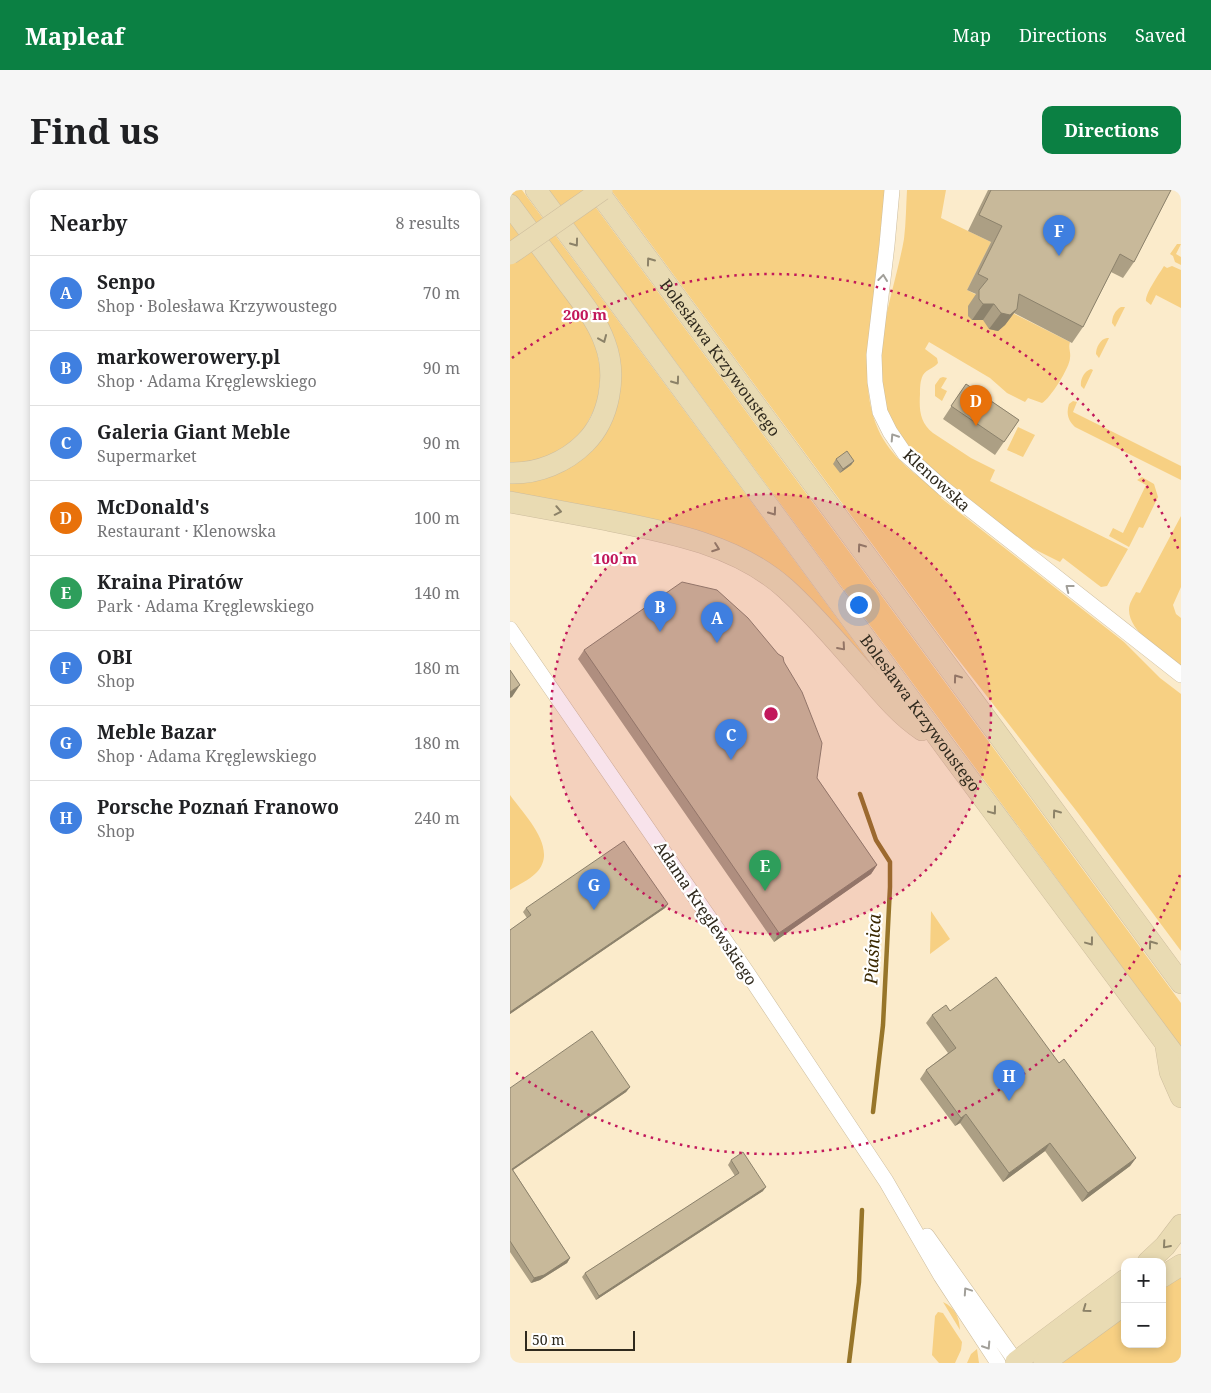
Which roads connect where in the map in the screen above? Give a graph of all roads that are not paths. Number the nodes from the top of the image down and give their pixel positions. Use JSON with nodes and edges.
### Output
{"nodes":[{"id":1,"x":536,"y":190,"type":"edge"},
{"id":2,"x":598,"y":190,"type":"edge"},
{"id":3,"x":602,"y":190,"type":"edge"},
{"id":4,"x":892,"y":190,"type":"edge"},
{"id":5,"x":510,"y":205,"type":"edge"},
{"id":6,"x":510,"y":254,"type":"edge"},
{"id":7,"x":510,"y":473,"type":"edge"},
{"id":8,"x":510,"y":502,"type":"edge"},
{"id":9,"x":510,"y":628,"type":"edge"},
{"id":10,"x":1181,"y":675,"type":"edge"},
{"id":11,"x":943,"y":744,"type":"junction"},
{"id":12,"x":1181,"y":983,"type":"edge"},
{"id":13,"x":1165,"y":1042,"type":"junction"},
{"id":14,"x":1181,"y":1064,"type":"edge"},
{"id":15,"x":1181,"y":1097,"type":"edge"},
{"id":16,"x":898,"y":1200,"type":"junction"},
{"id":17,"x":1181,"y":1225,"type":"edge"},
{"id":18,"x":1152,"y":1258,"type":"edge"},
{"id":19,"x":1181,"y":1265,"type":"edge"},
{"id":20,"x":1166,"y":1274,"type":"edge"},
{"id":21,"x":1121,"y":1283,"type":"edge"},
{"id":22,"x":1121,"y":1307,"type":"edge"},
{"id":23,"x":1012,"y":1363,"type":"edge"},
{"id":24,"x":1044,"y":1363,"type":"edge"}],
"edges":[{"from":1,"to":11,"type":"main road","name":"Bolesława Krzywoustego","one_way":true},
{"from":12,"to":2,"type":"main road","name":"Bolesława Krzywoustego","one_way":true},
{"from":3,"to":6,"type":"main road","bridge":true},
{"from":10,"to":4,"type":"street","name":"Klenowska","one_way":true},
{"from":5,"to":7,"type":"main road","one_way":true},
{"from":8,"to":11,"type":"main road","one_way":true},
{"from":9,"to":16,"type":"street","name":"Adama Kręglewskiego"},
{"from":11,"to":13,"type":"main road","name":"Bolesława Krzywoustego","one_way":true},
{"from":13,"to":14,"type":"main road","name":"Bolesława Krzywoustego"},
{"from":13,"to":15,"type":"main road"},
{"from":23,"to":16,"type":"street","name":"Adama Kręglewskiego","one_way":true},
{"from":16,"to":23,"type":"street","name":"Adama Kręglewskiego","one_way":true},
{"from":17,"to":18,"type":"main road","one_way":true},
{"from":19,"to":20,"type":"main road"},
{"from":21,"to":23,"type":"main road","one_way":true},
{"from":22,"to":24,"type":"main road"}]}
